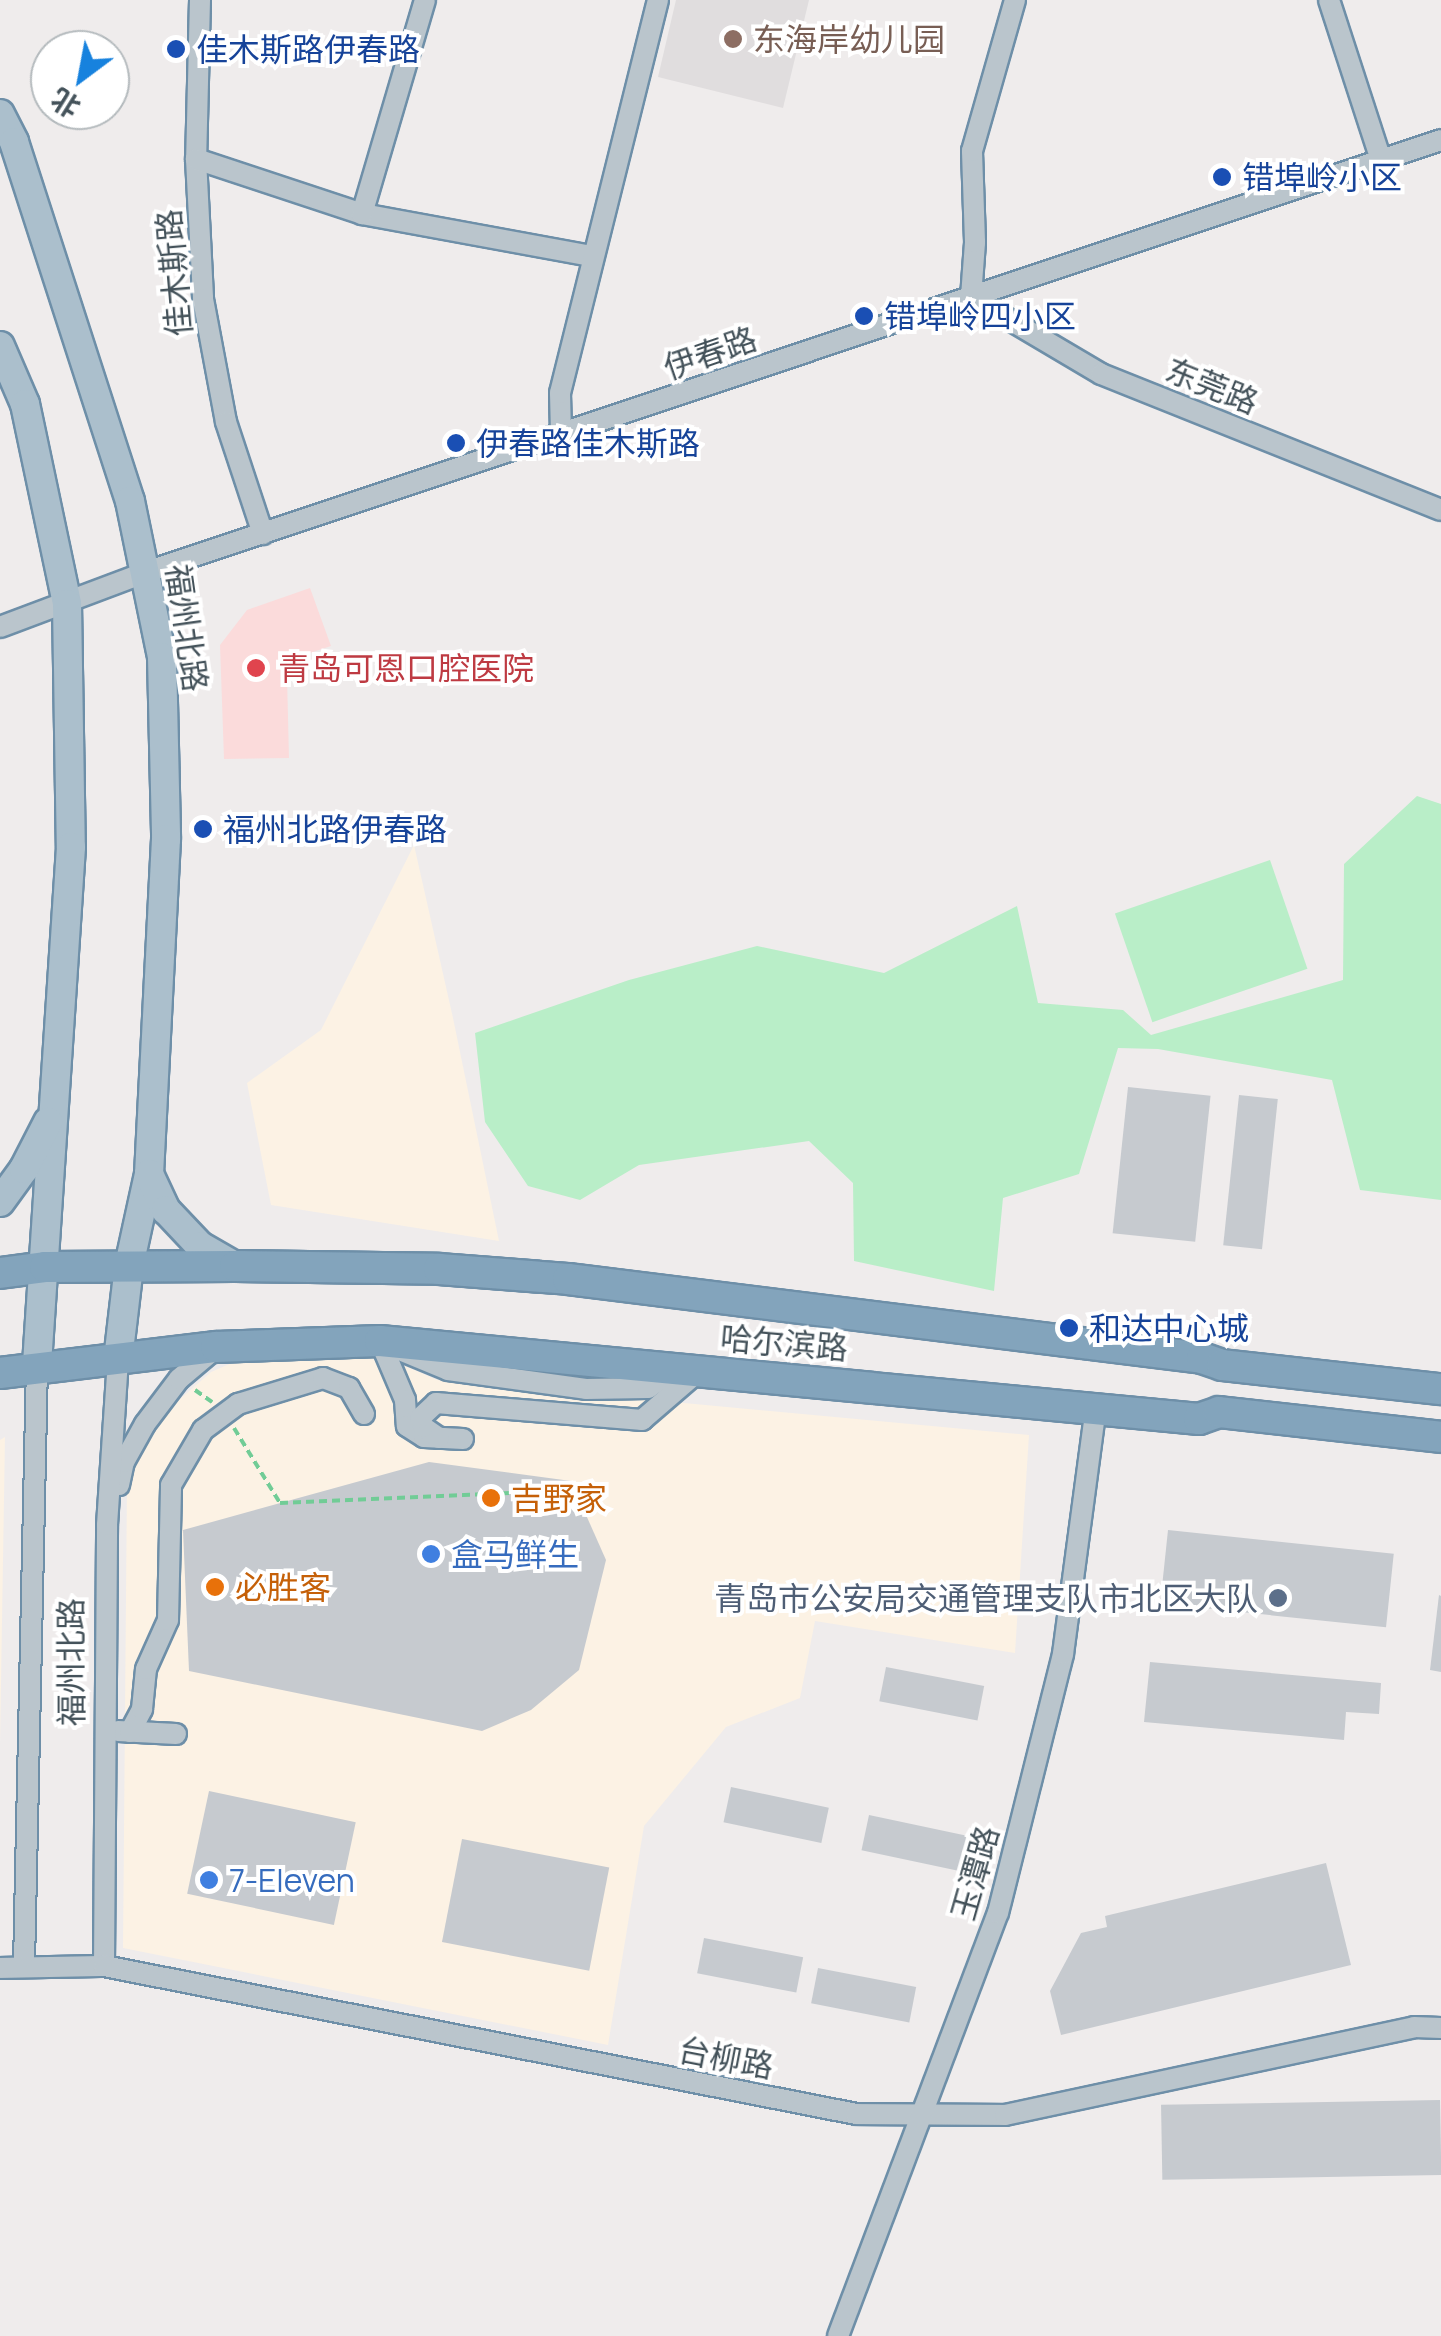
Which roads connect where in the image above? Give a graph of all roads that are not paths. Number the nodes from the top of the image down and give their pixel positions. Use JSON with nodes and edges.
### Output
{"nodes":[{"id":1,"x":200,"y":0,"type":"edge"},
{"id":2,"x":425,"y":0,"type":"edge"},
{"id":3,"x":658,"y":0,"type":"edge"},
{"id":4,"x":1015,"y":0,"type":"edge"},
{"id":5,"x":1329,"y":0,"type":"edge"},
{"id":6,"x":0,"y":114,"type":"edge"},
{"id":7,"x":1441,"y":140,"type":"edge"},
{"id":8,"x":196,"y":159,"type":"junction"},
{"id":9,"x":1381,"y":160,"type":"junction"},
{"id":10,"x":362,"y":214,"type":"junction"},
{"id":11,"x":590,"y":256,"type":"junction"},
{"id":12,"x":971,"y":297,"type":"junction"},
{"id":13,"x":0,"y":346,"type":"edge"},
{"id":14,"x":562,"y":434,"type":"junction"},
{"id":15,"x":1441,"y":510,"type":"edge"},
{"id":16,"x":263,"y":534,"type":"junction"},
{"id":17,"x":146,"y":572,"type":"junction"},
{"id":18,"x":67,"y":604,"type":"junction"},
{"id":19,"x":0,"y":626,"type":"edge"},
{"id":20,"x":53,"y":1112,"type":"junction"},
{"id":21,"x":149,"y":1174,"type":"junction"},
{"id":22,"x":0,"y":1202,"type":"edge"},
{"id":23,"x":129,"y":1266,"type":"junction"},
{"id":24,"x":235,"y":1266,"type":"junction"},
{"id":25,"x":46,"y":1267,"type":"junction"},
{"id":26,"x":0,"y":1273,"type":"edge"},
{"id":27,"x":380,"y":1341,"type":"junction"},
{"id":28,"x":216,"y":1347,"type":"junction"},
{"id":29,"x":118,"y":1359,"type":"junction"},
{"id":30,"x":37,"y":1365,"type":"junction"},
{"id":31,"x":689,"y":1369,"type":"junction"},
{"id":32,"x":0,"y":1372,"type":"edge"},
{"id":33,"x":1441,"y":1389,"type":"edge"},
{"id":34,"x":1096,"y":1407,"type":"junction"},
{"id":35,"x":364,"y":1414,"type":"dead end"},
{"id":36,"x":1441,"y":1436,"type":"edge"},
{"id":37,"x":439,"y":1438,"type":"junction"},
{"id":38,"x":463,"y":1439,"type":"dead end"},
{"id":39,"x":107,"y":1525,"type":"junction"},
{"id":40,"x":106,"y":1730,"type":"junction"},
{"id":41,"x":130,"y":1732,"type":"junction"},
{"id":42,"x":176,"y":1734,"type":"dead end"},
{"id":43,"x":24,"y":1965,"type":"junction"},
{"id":44,"x":104,"y":1966,"type":"junction"},
{"id":45,"x":0,"y":1968,"type":"edge"},
{"id":46,"x":1441,"y":2028,"type":"edge"},
{"id":47,"x":920,"y":2116,"type":"junction"},
{"id":48,"x":838,"y":2336,"type":"edge"}],
"edges":[{"from":1,"to":8,"type":"street","name":"佳木斯路"},
{"from":2,"to":10,"type":"street"},
{"from":3,"to":11,"type":"street"},
{"from":4,"to":12,"type":"street"},
{"from":5,"to":9,"type":"street"},
{"from":6,"to":17,"type":"main road","name":"福州北路"},
{"from":7,"to":9,"type":"street","name":"伊春路"},
{"from":8,"to":10,"type":"street"},
{"from":8,"to":16,"type":"street","name":"佳木斯路"},
{"from":9,"to":12,"type":"street","name":"伊春路"},
{"from":10,"to":11,"type":"street"},
{"from":11,"to":14,"type":"street"},
{"from":12,"to":14,"type":"street","name":"伊春路"},
{"from":12,"to":15,"type":"street","name":"东莞路"},
{"from":13,"to":18,"type":"main road"},
{"from":14,"to":16,"type":"street","name":"伊春路"},
{"from":16,"to":17,"type":"street","name":"伊春路"},
{"from":17,"to":18,"type":"street","name":"伊春路"},
{"from":17,"to":21,"type":"main road","name":"福州北路"},
{"from":18,"to":19,"type":"street","name":"伊春路"},
{"from":18,"to":20,"type":"main road"},
{"from":20,"to":22,"type":"main road"},
{"from":20,"to":25,"type":"main road"},
{"from":21,"to":23,"type":"main road","name":"福州北路"},
{"from":21,"to":24,"type":"main road"},
{"from":23,"to":24,"type":"highway","name":"哈尔滨路"},
{"from":23,"to":25,"type":"highway","name":"哈尔滨路"},
{"from":23,"to":29,"type":"main road","name":"福州北路"},
{"from":24,"to":33,"type":"highway","name":"哈尔滨路"},
{"from":25,"to":26,"type":"highway"},
{"from":25,"to":30,"type":"main road"},
{"from":27,"to":28,"type":"highway","name":"哈尔滨路"},
{"from":27,"to":31,"type":"highway","name":"哈尔滨路"},
{"from":27,"to":37,"type":"street"},
{"from":28,"to":29,"type":"highway","name":"哈尔滨路"},
{"from":28,"to":39,"type":"street"},
{"from":29,"to":30,"type":"highway","name":"哈尔滨路"},
{"from":29,"to":39,"type":"street","name":"福州北路"},
{"from":30,"to":32,"type":"highway"},
{"from":30,"to":43,"type":"street","name":"福州北路"},
{"from":31,"to":34,"type":"highway","name":"哈尔滨路"},
{"from":31,"to":37,"type":"street"},
{"from":34,"to":36,"type":"highway","name":"哈尔滨路"},
{"from":34,"to":47,"type":"street","name":"玉潭路"},
{"from":35,"to":41,"type":"street"},
{"from":37,"to":38,"type":"street"},
{"from":39,"to":40,"type":"street","name":"福州北路"},
{"from":40,"to":41,"type":"street"},
{"from":40,"to":44,"type":"street","name":"福州北路"},
{"from":41,"to":42,"type":"street"},
{"from":43,"to":44,"type":"street","name":"台柳路"},
{"from":43,"to":45,"type":"street","name":"台柳路"},
{"from":44,"to":47,"type":"street","name":"台柳路"},
{"from":46,"to":47,"type":"street","name":"台柳路"},
{"from":47,"to":48,"type":"street","name":"玉潭路"}]}
